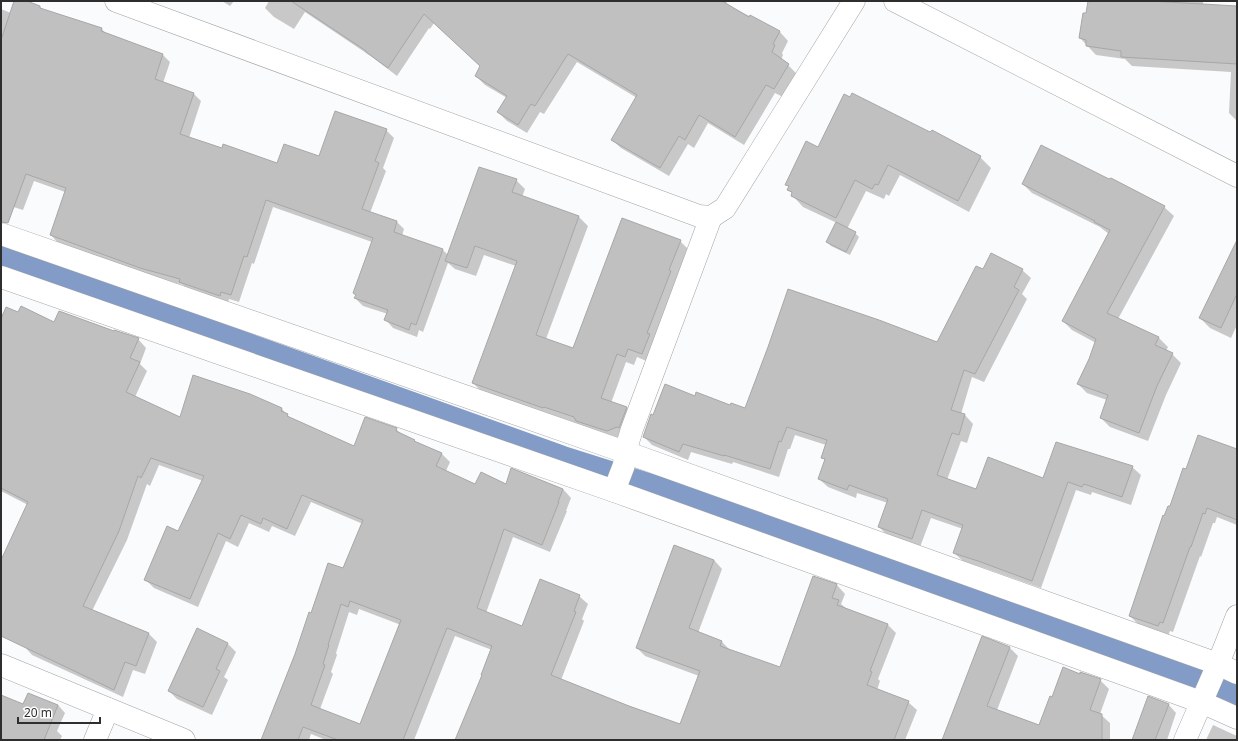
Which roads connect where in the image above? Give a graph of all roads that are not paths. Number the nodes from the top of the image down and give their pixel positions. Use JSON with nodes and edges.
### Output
{"nodes":[{"id":1,"x":116,"y":1,"type":"edge"},
{"id":2,"x":854,"y":1,"type":"edge"},
{"id":3,"x":895,"y":1,"type":"edge"},
{"id":4,"x":1237,"y":176,"type":"edge"},
{"id":5,"x":711,"y":217,"type":"junction"},
{"id":6,"x":1,"y":234,"type":"edge"},
{"id":7,"x":1,"y":277,"type":"edge"},
{"id":8,"x":620,"y":473,"type":"junction"},
{"id":9,"x":1237,"y":616,"type":"edge"},
{"id":10,"x":1,"y":665,"type":"edge"},
{"id":11,"x":1222,"y":671,"type":"edge"},
{"id":12,"x":1202,"y":700,"type":"junction"},
{"id":13,"x":108,"y":709,"type":"junction"},
{"id":14,"x":1237,"y":718,"type":"edge"},
{"id":15,"x":95,"y":740,"type":"edge"},
{"id":16,"x":184,"y":740,"type":"edge"},
{"id":17,"x":1185,"y":740,"type":"edge"}],
"edges":[{"from":1,"to":5,"type":"street"},
{"from":2,"to":5,"type":"street"},
{"from":3,"to":4,"type":"street"},
{"from":5,"to":8,"type":"street"},
{"from":6,"to":8,"type":"street"},
{"from":7,"to":8,"type":"street"},
{"from":8,"to":11,"type":"street"},
{"from":8,"to":12,"type":"street"},
{"from":9,"to":11,"type":"street"},
{"from":10,"to":13,"type":"street"},
{"from":11,"to":12,"type":"street"},
{"from":12,"to":14,"type":"street"},
{"from":12,"to":17,"type":"street"},
{"from":13,"to":15,"type":"street"},
{"from":13,"to":16,"type":"street"}]}
